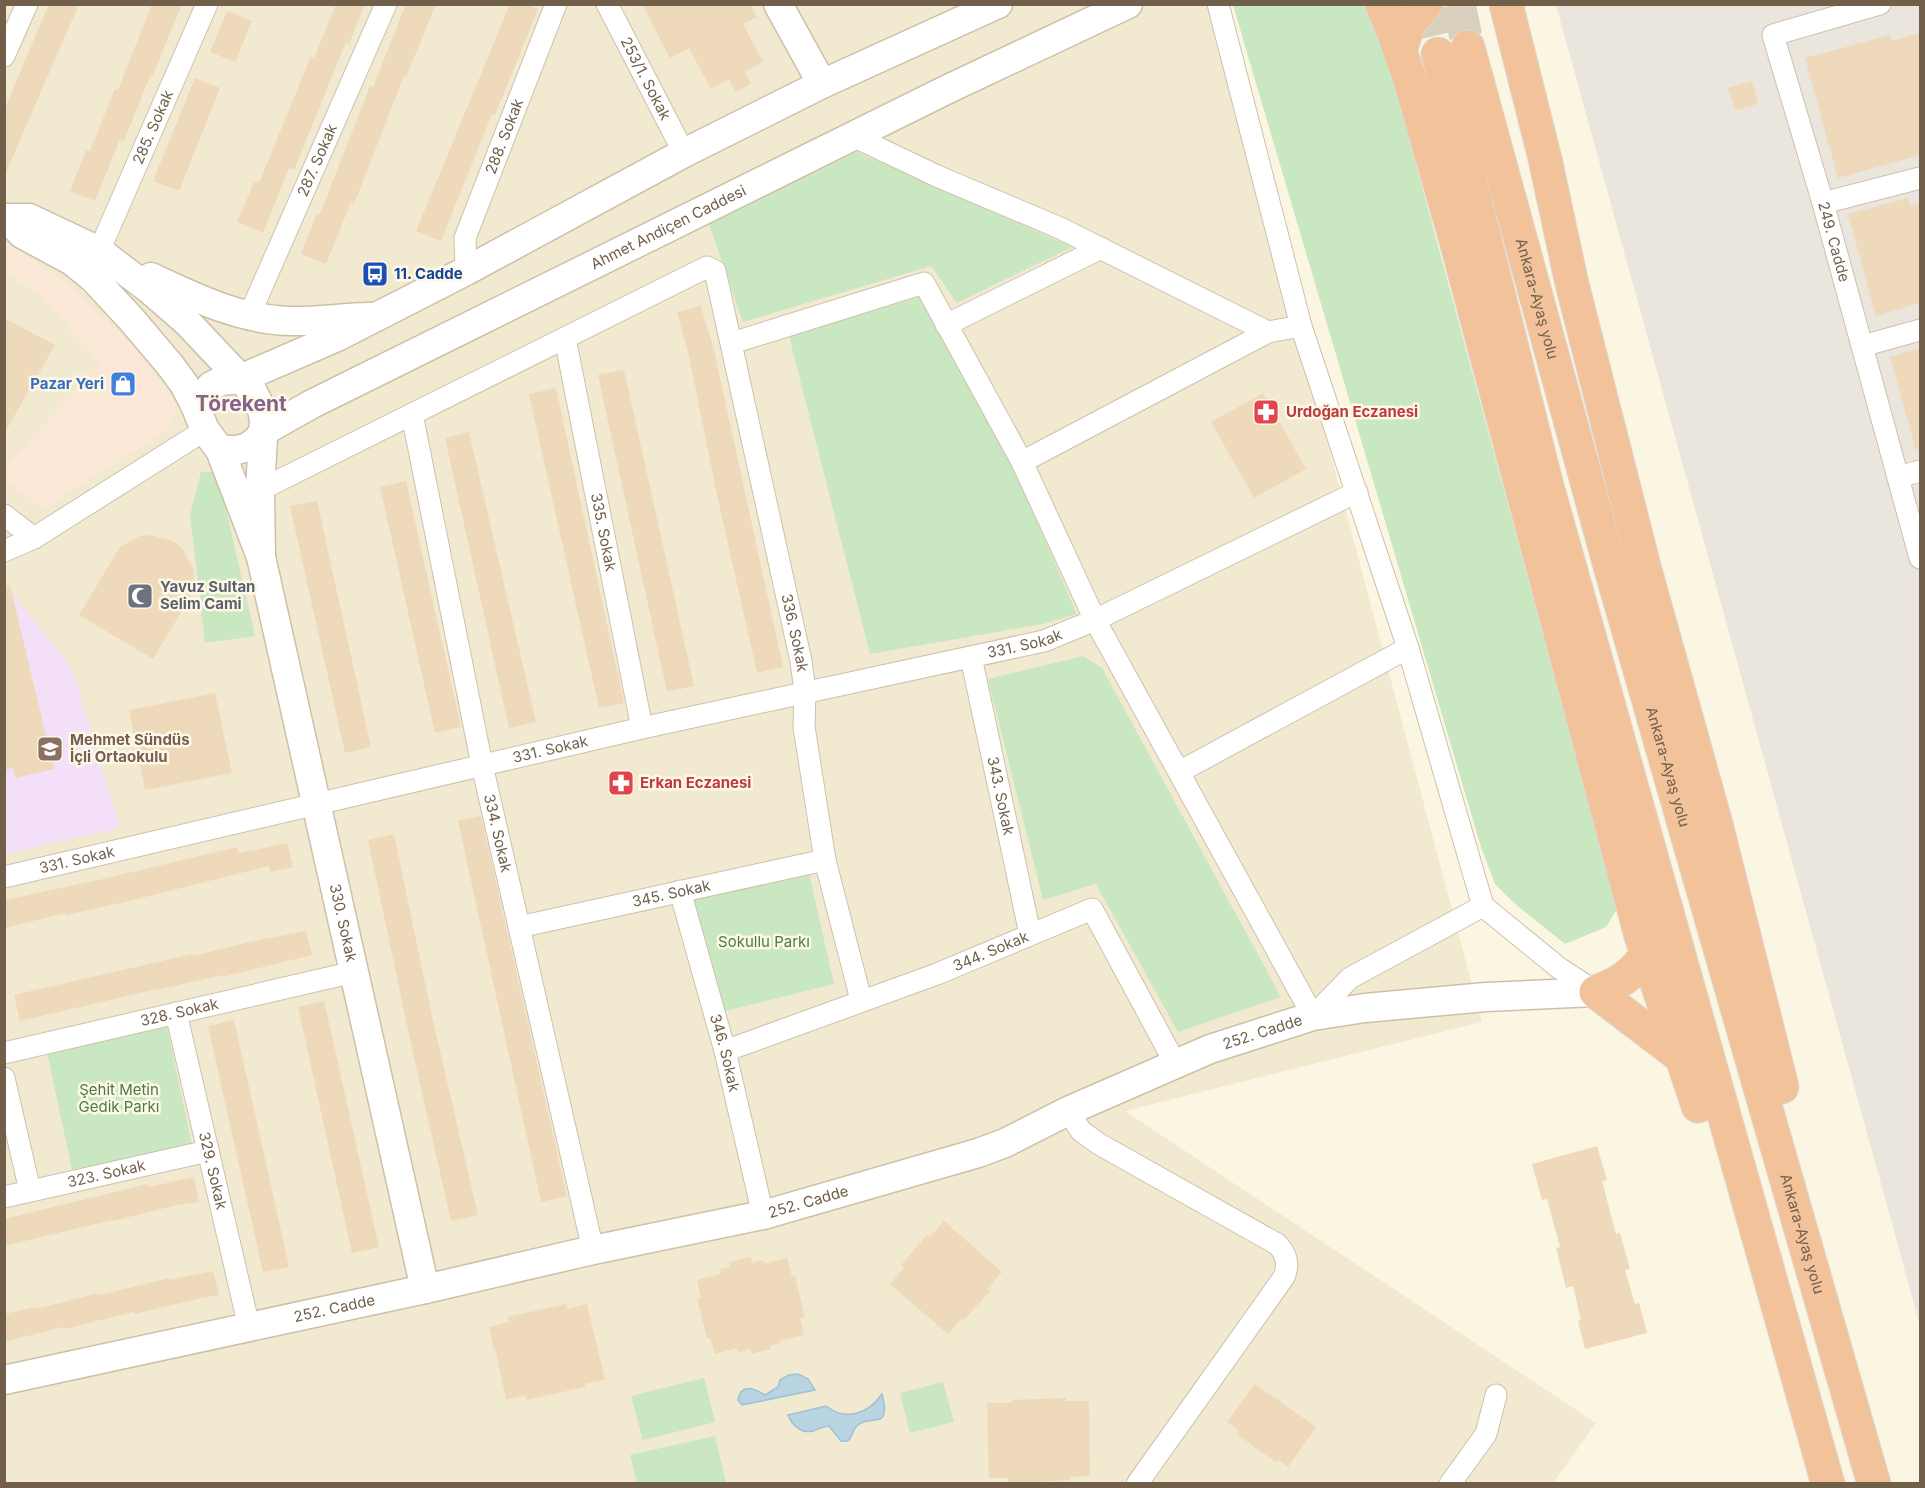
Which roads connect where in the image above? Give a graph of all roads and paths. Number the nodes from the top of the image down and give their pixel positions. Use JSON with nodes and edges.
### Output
{"nodes":[{"id":1,"x":27,"y":4,"type":"edge"},
{"id":2,"x":207,"y":4,"type":"edge"},
{"id":3,"x":386,"y":4,"type":"edge"},
{"id":4,"x":556,"y":4,"type":"edge"},
{"id":5,"x":607,"y":4,"type":"edge"},
{"id":6,"x":778,"y":4,"type":"edge"},
{"id":7,"x":998,"y":4,"type":"edge"},
{"id":8,"x":1128,"y":4,"type":"edge"},
{"id":9,"x":1218,"y":4,"type":"edge"},
{"id":10,"x":1382,"y":4,"type":"edge"},
{"id":11,"x":1426,"y":4,"type":"edge"},
{"id":12,"x":1506,"y":4,"type":"edge"},
{"id":13,"x":1880,"y":4,"type":"edge"},
{"id":14,"x":11,"y":21,"type":"edge"},
{"id":15,"x":1400,"y":51,"type":"junction"},
{"id":16,"x":4,"y":56,"type":"edge"},
{"id":17,"x":822,"y":84,"type":"junction"},
{"id":18,"x":853,"y":136,"type":"junction"},
{"id":19,"x":684,"y":153,"type":"junction"},
{"id":20,"x":1920,"y":178,"type":"edge"},
{"id":21,"x":1823,"y":203,"type":"junction"},
{"id":22,"x":6,"y":218,"type":"edge"},
{"id":23,"x":1101,"y":248,"type":"junction"},
{"id":24,"x":99,"y":251,"type":"junction"},
{"id":25,"x":466,"y":271,"type":"junction"},
{"id":26,"x":249,"y":316,"type":"junction"},
{"id":27,"x":375,"y":317,"type":"junction"},
{"id":28,"x":946,"y":325,"type":"junction"},
{"id":29,"x":1301,"y":326,"type":"junction"},
{"id":30,"x":1920,"y":330,"type":"edge"},
{"id":31,"x":1268,"y":333,"type":"junction"},
{"id":32,"x":565,"y":338,"type":"junction"},
{"id":33,"x":732,"y":343,"type":"junction"},
{"id":34,"x":1862,"y":346,"type":"junction"},
{"id":35,"x":240,"y":379,"type":"junction"},
{"id":36,"x":412,"y":414,"type":"junction"},
{"id":37,"x":207,"y":428,"type":"junction"},
{"id":38,"x":264,"y":431,"type":"junction"},
{"id":39,"x":1022,"y":462,"type":"junction"},
{"id":40,"x":1920,"y":471,"type":"edge"},
{"id":41,"x":1898,"y":477,"type":"junction"},
{"id":42,"x":260,"y":490,"type":"junction"},
{"id":43,"x":1357,"y":492,"type":"junction"},
{"id":44,"x":4,"y":515,"type":"edge"},
{"id":45,"x":34,"y":538,"type":"junction"},
{"id":46,"x":4,"y":551,"type":"edge"},
{"id":47,"x":261,"y":557,"type":"junction"},
{"id":48,"x":1920,"y":558,"type":"edge"},
{"id":49,"x":1095,"y":620,"type":"junction"},
{"id":50,"x":1408,"y":648,"type":"junction"},
{"id":51,"x":971,"y":657,"type":"junction"},
{"id":52,"x":805,"y":693,"type":"junction"},
{"id":53,"x":642,"y":728,"type":"junction"},
{"id":54,"x":482,"y":765,"type":"junction"},
{"id":55,"x":1179,"y":772,"type":"junction"},
{"id":56,"x":317,"y":805,"type":"junction"},
{"id":57,"x":825,"y":860,"type":"junction"},
{"id":58,"x":4,"y":878,"type":"edge"},
{"id":59,"x":680,"y":891,"type":"junction"},
{"id":60,"x":1483,"y":906,"type":"junction"},
{"id":61,"x":519,"y":927,"type":"junction"},
{"id":62,"x":1030,"y":934,"type":"junction"},
{"id":63,"x":1647,"y":954,"type":"junction"},
{"id":64,"x":354,"y":972,"type":"junction"},
{"id":65,"x":1596,"y":992,"type":"junction"},
{"id":66,"x":861,"y":1000,"type":"junction"},
{"id":67,"x":176,"y":1013,"type":"junction"},
{"id":68,"x":1313,"y":1016,"type":"junction"},
{"id":69,"x":725,"y":1051,"type":"junction"},
{"id":70,"x":4,"y":1053,"type":"edge"},
{"id":71,"x":1683,"y":1058,"type":"junction"},
{"id":72,"x":1175,"y":1063,"type":"junction"},
{"id":73,"x":4,"y":1078,"type":"edge"},
{"id":74,"x":1068,"y":1111,"type":"junction"},
{"id":75,"x":208,"y":1151,"type":"junction"},
{"id":76,"x":30,"y":1191,"type":"junction"},
{"id":77,"x":4,"y":1197,"type":"edge"},
{"id":78,"x":763,"y":1215,"type":"junction"},
{"id":79,"x":1799,"y":1222,"type":"junction"},
{"id":80,"x":593,"y":1250,"type":"junction"},
{"id":81,"x":1762,"y":1256,"type":"junction"},
{"id":82,"x":425,"y":1289,"type":"junction"},
{"id":83,"x":249,"y":1327,"type":"junction"},
{"id":84,"x":4,"y":1380,"type":"edge"},
{"id":85,"x":1496,"y":1395,"type":"dead end"},
{"id":86,"x":1137,"y":1484,"type":"edge"},
{"id":87,"x":1450,"y":1484,"type":"edge"},
{"id":88,"x":1828,"y":1484,"type":"edge"},
{"id":89,"x":1874,"y":1484,"type":"edge"}],
"edges":[{"from":1,"to":14,"type":"street"},
{"from":2,"to":24,"type":"street","name":"285. Sokak"},
{"from":3,"to":26,"type":"street","name":"287. Sokak"},
{"from":4,"to":25,"type":"street","name":"288. Sokak"},
{"from":5,"to":19,"type":"street","name":"253/1. Sokak"},
{"from":6,"to":17,"type":"main road"},
{"from":7,"to":17,"type":"main road"},
{"from":8,"to":18,"type":"main road","name":"Ahmet Andiçen Caddesi"},
{"from":9,"to":29,"type":"street"},
{"from":10,"to":15,"type":"highway"},
{"from":11,"to":15,"type":"highway"},
{"from":12,"to":79,"type":"highway"},
{"from":13,"to":21,"type":"street","name":"249. Cadde"},
{"from":14,"to":16,"type":"street"},
{"from":15,"to":63,"type":"highway"},
{"from":17,"to":19,"type":"main road"},
{"from":18,"to":23,"type":"street"},
{"from":18,"to":38,"type":"main road","name":"Ahmet Andiçen Caddesi"},
{"from":19,"to":25,"type":"main road"},
{"from":20,"to":21,"type":"street"},
{"from":21,"to":34,"type":"street","name":"249. Cadde"},
{"from":22,"to":24,"type":"main road"},
{"from":22,"to":37,"type":"main road"},
{"from":23,"to":28,"type":"street"},
{"from":23,"to":31,"type":"street"},
{"from":24,"to":26,"type":"main road"},
{"from":24,"to":35,"type":"main road"},
{"from":25,"to":27,"type":"main road"},
{"from":26,"to":27,"type":"main road"},
{"from":27,"to":35,"type":"main road"},
{"from":28,"to":33,"type":"street"},
{"from":28,"to":39,"type":"street"},
{"from":29,"to":31,"type":"street"},
{"from":29,"to":43,"type":"street"},
{"from":30,"to":34,"type":"street"},
{"from":31,"to":39,"type":"street"},
{"from":32,"to":33,"type":"street","name":"336. Sokak"},
{"from":32,"to":36,"type":"street"},
{"from":32,"to":53,"type":"street","name":"335. Sokak"},
{"from":33,"to":52,"type":"street","name":"336. Sokak"},
{"from":34,"to":41,"type":"street","name":"249. Cadde"},
{"from":35,"to":37,"type":"main road"},
{"from":35,"to":38,"type":"main road"},
{"from":36,"to":42,"type":"street"},
{"from":36,"to":54,"type":"street","name":"334. Sokak"},
{"from":37,"to":38,"type":"main road"},
{"from":37,"to":45,"type":"street"},
{"from":37,"to":47,"type":"main road","name":"330. Sokak"},
{"from":38,"to":42,"type":"main road","name":"330. Sokak"},
{"from":39,"to":49,"type":"street"},
{"from":40,"to":41,"type":"street"},
{"from":41,"to":48,"type":"street","name":"249. Cadde"},
{"from":42,"to":47,"type":"main road","name":"330. Sokak"},
{"from":43,"to":49,"type":"street","name":"331. Sokak"},
{"from":43,"to":50,"type":"street"},
{"from":44,"to":45,"type":"street"},
{"from":45,"to":46,"type":"street"},
{"from":47,"to":56,"type":"main road","name":"330. Sokak"},
{"from":49,"to":51,"type":"street","name":"331. Sokak"},
{"from":49,"to":55,"type":"street"},
{"from":50,"to":55,"type":"street"},
{"from":50,"to":60,"type":"street"},
{"from":51,"to":52,"type":"street","name":"331. Sokak"},
{"from":51,"to":62,"type":"street","name":"343. Sokak"},
{"from":52,"to":53,"type":"street","name":"331. Sokak"},
{"from":52,"to":57,"type":"street","name":"336. Sokak"},
{"from":53,"to":54,"type":"street","name":"331. Sokak"},
{"from":54,"to":56,"type":"street","name":"331. Sokak"},
{"from":54,"to":61,"type":"street","name":"334. Sokak"},
{"from":55,"to":68,"type":"street"},
{"from":56,"to":58,"type":"street","name":"331. Sokak"},
{"from":56,"to":64,"type":"main road","name":"330. Sokak"},
{"from":57,"to":59,"type":"street","name":"345. Sokak"},
{"from":57,"to":66,"type":"street","name":"336. Sokak"},
{"from":59,"to":61,"type":"street","name":"345. Sokak"},
{"from":59,"to":69,"type":"street","name":"346. Sokak"},
{"from":60,"to":65,"type":"street"},
{"from":60,"to":68,"type":"street"},
{"from":61,"to":80,"type":"street","name":"334. Sokak"},
{"from":62,"to":66,"type":"street","name":"344. Sokak"},
{"from":62,"to":72,"type":"street","name":"344. Sokak"},
{"from":63,"to":65,"type":"highway"},
{"from":63,"to":71,"type":"highway"},
{"from":64,"to":67,"type":"street","name":"328. Sokak"},
{"from":64,"to":82,"type":"main road","name":"330. Sokak"},
{"from":65,"to":68,"type":"main road","name":"252. Cadde"},
{"from":65,"to":71,"type":"highway"},
{"from":66,"to":69,"type":"street","name":"344. Sokak"},
{"from":67,"to":70,"type":"street","name":"328. Sokak"},
{"from":67,"to":75,"type":"street","name":"329. Sokak"},
{"from":68,"to":72,"type":"main road","name":"252. Cadde"},
{"from":69,"to":78,"type":"street","name":"346. Sokak"},
{"from":71,"to":81,"type":"highway"},
{"from":72,"to":74,"type":"main road","name":"252. Cadde"},
{"from":73,"to":76,"type":"street"},
{"from":74,"to":78,"type":"main road","name":"252. Cadde"},
{"from":74,"to":86,"type":"street"},
{"from":75,"to":76,"type":"street","name":"323. Sokak"},
{"from":75,"to":83,"type":"street","name":"329. Sokak"},
{"from":76,"to":77,"type":"street","name":"323. Sokak"},
{"from":78,"to":80,"type":"main road","name":"252. Cadde"},
{"from":79,"to":81,"type":"highway","name":"Ankara-Ayaş yolu"},
{"from":79,"to":89,"type":"highway","name":"Ankara-Ayaş yolu"},
{"from":80,"to":82,"type":"main road","name":"252. Cadde"},
{"from":81,"to":88,"type":"highway","name":"Ankara-Ayaş yolu"},
{"from":82,"to":83,"type":"main road","name":"252. Cadde"},
{"from":83,"to":84,"type":"main road","name":"252. Cadde"},
{"from":85,"to":87,"type":"street"}]}
